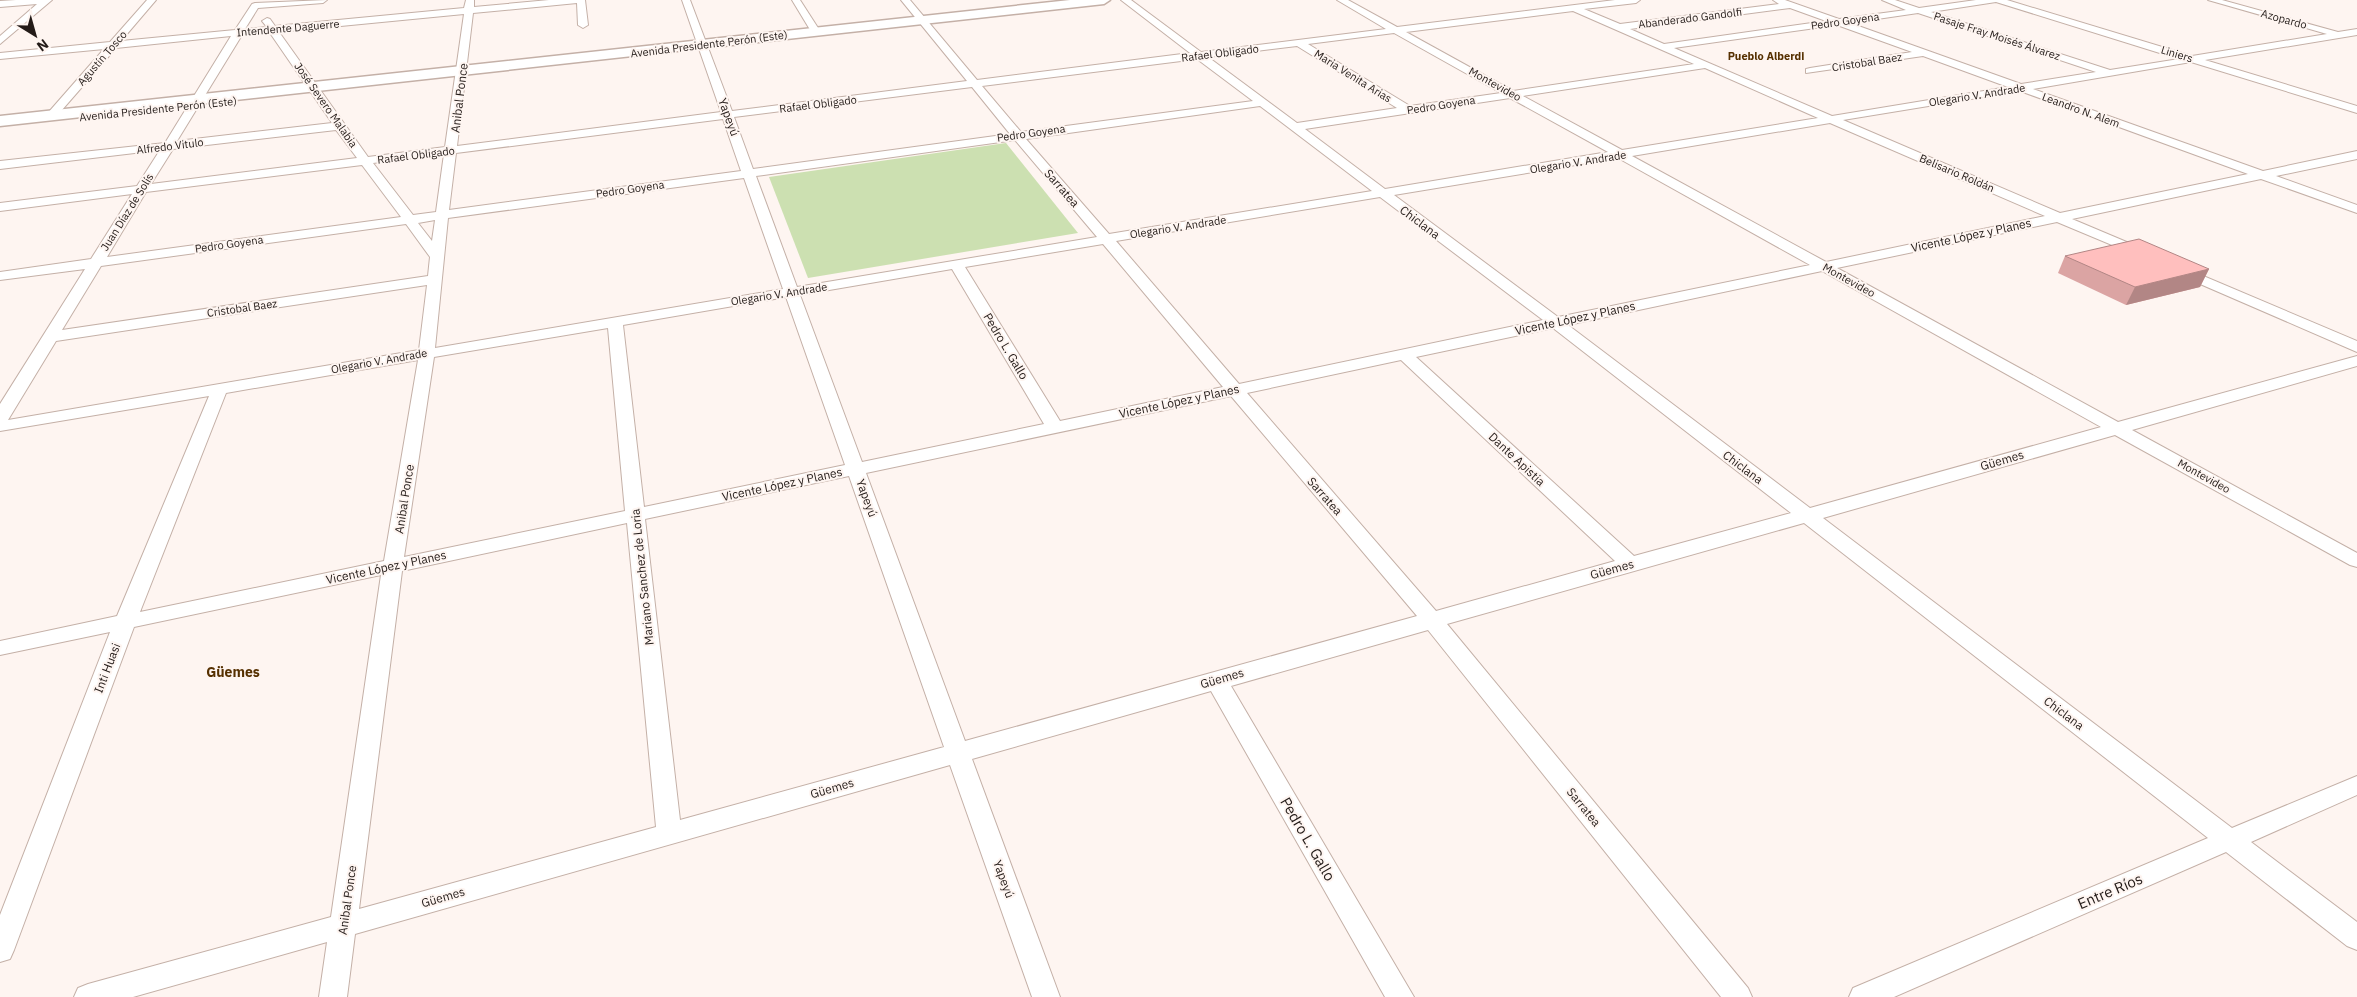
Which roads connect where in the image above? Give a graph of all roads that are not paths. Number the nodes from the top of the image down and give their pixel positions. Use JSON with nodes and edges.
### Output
{"nodes":[{"id":1,"x":47,"y":0,"type":"edge"},
{"id":2,"x":152,"y":0,"type":"edge"},
{"id":3,"x":323,"y":0,"type":"edge"},
{"id":4,"x":470,"y":0,"type":"edge"},
{"id":5,"x":577,"y":0,"type":"edge"},
{"id":6,"x":581,"y":0,"type":"edge"},
{"id":7,"x":686,"y":0,"type":"edge"},
{"id":8,"x":796,"y":0,"type":"edge"},
{"id":9,"x":905,"y":0,"type":"edge"},
{"id":10,"x":1104,"y":0,"type":"edge"},
{"id":11,"x":1125,"y":0,"type":"edge"},
{"id":12,"x":1341,"y":0,"type":"edge"},
{"id":13,"x":1556,"y":0,"type":"edge"},
{"id":14,"x":1636,"y":0,"type":"edge"},
{"id":15,"x":1777,"y":0,"type":"edge"},
{"id":16,"x":1886,"y":0,"type":"edge"},
{"id":17,"x":1997,"y":0,"type":"edge"},
{"id":18,"x":2212,"y":0,"type":"edge"},
{"id":19,"x":252,"y":2,"type":"edge"},
{"id":20,"x":0,"y":4,"type":"edge"},
{"id":21,"x":1791,"y":5,"type":"junction"},
{"id":22,"x":1574,"y":8,"type":"junction"},
{"id":23,"x":469,"y":11,"type":"junction"},
{"id":24,"x":1919,"y":11,"type":"junction"},
{"id":25,"x":922,"y":19,"type":"junction"},
{"id":26,"x":1838,"y":22,"type":"junction"},
{"id":27,"x":583,"y":25,"type":"dead end"},
{"id":28,"x":1620,"y":27,"type":"junction"},
{"id":29,"x":273,"y":29,"type":"junction"},
{"id":30,"x":1396,"y":30,"type":"junction"},
{"id":31,"x":815,"y":31,"type":"junction"},
{"id":32,"x":2357,"y":32,"type":"edge"},
{"id":33,"x":240,"y":33,"type":"junction"},
{"id":34,"x":2341,"y":34,"type":"junction"},
{"id":35,"x":2357,"y":39,"type":"edge"},
{"id":36,"x":0,"y":41,"type":"edge"},
{"id":37,"x":1299,"y":43,"type":"junction"},
{"id":38,"x":114,"y":45,"type":"junction"},
{"id":39,"x":700,"y":45,"type":"junction"},
{"id":40,"x":1664,"y":46,"type":"junction"},
{"id":41,"x":1924,"y":53,"type":"junction"},
{"id":42,"x":0,"y":56,"type":"edge"},
{"id":43,"x":1198,"y":56,"type":"junction"},
{"id":44,"x":2193,"y":59,"type":"junction"},
{"id":45,"x":1706,"y":65,"type":"junction"},
{"id":46,"x":462,"y":71,"type":"junction"},
{"id":47,"x":1810,"y":71,"type":"dead end"},
{"id":48,"x":2109,"y":73,"type":"junction"},
{"id":49,"x":975,"y":84,"type":"junction"},
{"id":50,"x":315,"y":88,"type":"junction"},
{"id":51,"x":2020,"y":88,"type":"junction"},
{"id":52,"x":1514,"y":94,"type":"junction"},
{"id":53,"x":195,"y":102,"type":"junction"},
{"id":54,"x":1261,"y":102,"type":"junction"},
{"id":55,"x":1408,"y":110,"type":"junction"},
{"id":56,"x":2357,"y":110,"type":"edge"},
{"id":57,"x":729,"y":115,"type":"junction"},
{"id":58,"x":51,"y":116,"type":"junction"},
{"id":59,"x":1833,"y":119,"type":"junction"},
{"id":60,"x":0,"y":121,"type":"edge"},
{"id":61,"x":0,"y":126,"type":"edge"},
{"id":62,"x":339,"y":126,"type":"junction"},
{"id":63,"x":1295,"y":127,"type":"junction"},
{"id":64,"x":1017,"y":135,"type":"junction"},
{"id":65,"x":167,"y":146,"type":"junction"},
{"id":66,"x":452,"y":150,"type":"junction"},
{"id":67,"x":1623,"y":155,"type":"junction"},
{"id":68,"x":2357,"y":155,"type":"edge"},
{"id":69,"x":366,"y":161,"type":"junction"},
{"id":70,"x":0,"y":166,"type":"edge"},
{"id":71,"x":749,"y":172,"type":"junction"},
{"id":72,"x":2262,"y":174,"type":"junction"},
{"id":73,"x":141,"y":190,"type":"junction"},
{"id":74,"x":1383,"y":194,"type":"junction"},
{"id":75,"x":0,"y":208,"type":"edge"},
{"id":76,"x":2357,"y":209,"type":"edge"},
{"id":77,"x":442,"y":216,"type":"junction"},
{"id":78,"x":2057,"y":216,"type":"junction"},
{"id":79,"x":409,"y":220,"type":"junction"},
{"id":80,"x":1106,"y":239,"type":"junction"},
{"id":81,"x":438,"y":258,"type":"junction"},
{"id":82,"x":95,"y":263,"type":"junction"},
{"id":83,"x":957,"y":265,"type":"junction"},
{"id":84,"x":1824,"y":266,"type":"junction"},
{"id":85,"x":0,"y":276,"type":"edge"},
{"id":86,"x":436,"y":279,"type":"junction"},
{"id":87,"x":792,"y":292,"type":"junction"},
{"id":88,"x":615,"y":322,"type":"junction"},
{"id":89,"x":1555,"y":322,"type":"junction"},
{"id":90,"x":49,"y":337,"type":"junction"},
{"id":91,"x":2357,"y":347,"type":"edge"},
{"id":92,"x":427,"y":353,"type":"junction"},
{"id":93,"x":1404,"y":354,"type":"junction"},
{"id":94,"x":2357,"y":361,"type":"edge"},
{"id":95,"x":220,"y":388,"type":"junction"},
{"id":96,"x":1234,"y":390,"type":"junction"},
{"id":97,"x":0,"y":418,"type":"edge"},
{"id":98,"x":0,"y":426,"type":"edge"},
{"id":99,"x":1055,"y":427,"type":"junction"},
{"id":100,"x":2117,"y":427,"type":"junction"},
{"id":101,"x":856,"y":468,"type":"junction"},
{"id":102,"x":636,"y":515,"type":"junction"},
{"id":103,"x":1806,"y":515,"type":"junction"},
{"id":104,"x":2357,"y":561,"type":"edge"},
{"id":105,"x":1630,"y":564,"type":"junction"},
{"id":106,"x":394,"y":565,"type":"junction"},
{"id":107,"x":1431,"y":619,"type":"junction"},
{"id":108,"x":125,"y":622,"type":"junction"},
{"id":109,"x":0,"y":648,"type":"edge"},
{"id":110,"x":1216,"y":680,"type":"junction"},
{"id":111,"x":958,"y":753,"type":"junction"},
{"id":112,"x":2357,"y":785,"type":"edge"},
{"id":113,"x":670,"y":833,"type":"junction"},
{"id":114,"x":2230,"y":840,"type":"junction"},
{"id":115,"x":343,"y":926,"type":"junction"},
{"id":116,"x":2357,"y":938,"type":"edge"},
{"id":117,"x":0,"y":950,"type":"edge"},
{"id":118,"x":88,"y":997,"type":"edge"},
{"id":119,"x":332,"y":997,"type":"edge"},
{"id":120,"x":1046,"y":997,"type":"edge"},
{"id":121,"x":1400,"y":997,"type":"edge"},
{"id":122,"x":1738,"y":997,"type":"edge"},
{"id":123,"x":1863,"y":997,"type":"edge"}],
"edges":[{"from":1,"to":20,"type":"street"},
{"from":1,"to":36,"type":"street"},
{"from":2,"to":38,"type":"street","name":"Agustín Tosco"},
{"from":3,"to":19,"type":"street"},
{"from":4,"to":23,"type":"street","name":"Anibal Ponce"},
{"from":5,"to":23,"type":"street","name":"Intendente Daguerre"},
{"from":6,"to":27,"type":"street"},
{"from":7,"to":39,"type":"street","name":"Yapeyú"},
{"from":8,"to":31,"type":"street"},
{"from":9,"to":25,"type":"street","name":"Sarratea"},
{"from":10,"to":25,"type":"main road","name":"Avenida Presidente Perón (Este)"},
{"from":11,"to":43,"type":"street","name":"Chiclana"},
{"from":12,"to":30,"type":"street","name":"Montevideo"},
{"from":13,"to":22,"type":"street","name":"Belisario Roldán"},
{"from":14,"to":22,"type":"street","name":"Rafael Obligado"},
{"from":15,"to":21,"type":"street","name":"Leandro N. Alem"},
{"from":16,"to":24,"type":"street","name":"Pasaje Fray Moisés Álvarez"},
{"from":17,"to":24,"type":"street","name":"Pedro Goyena"},
{"from":17,"to":44,"type":"street","name":"Liniers"},
{"from":18,"to":34,"type":"street","name":"Azopardo"},
{"from":19,"to":29,"type":"street","name":"José Severo Malabia"},
{"from":19,"to":33,"type":"street","name":"Juan Díaz de Solís"},
{"from":21,"to":26,"type":"street","name":"Leandro N. Alem"},
{"from":21,"to":28,"type":"street","name":"Abanderado Gandolfi"},
{"from":22,"to":28,"type":"street","name":"Belisario Roldán"},
{"from":22,"to":30,"type":"street","name":"Rafael Obligado"},
{"from":23,"to":29,"type":"street","name":"Intendente Daguerre"},
{"from":23,"to":46,"type":"street","name":"Anibal Ponce"},
{"from":24,"to":26,"type":"street","name":"Pedro Goyena"},
{"from":24,"to":48,"type":"street","name":"Pasaje Fray Moisés Álvarez"},
{"from":25,"to":31,"type":"main road","name":"Avenida Presidente Perón (Este)"},
{"from":25,"to":49,"type":"street","name":"Sarratea"},
{"from":26,"to":40,"type":"street","name":"Pedro Goyena"},
{"from":26,"to":41,"type":"street","name":"Leandro N. Alem"},
{"from":28,"to":40,"type":"street","name":"Belisario Roldán"},
{"from":29,"to":33,"type":"street","name":"Intendente Daguerre"},
{"from":29,"to":50,"type":"street","name":"José Severo Malabia"},
{"from":30,"to":37,"type":"street","name":"Rafael Obligado"},
{"from":30,"to":52,"type":"street","name":"Montevideo"},
{"from":31,"to":39,"type":"main road","name":"Avenida Presidente Perón (Este)"},
{"from":32,"to":34,"type":"street","name":"Olegario V. Andrade"},
{"from":33,"to":38,"type":"street","name":"Intendente Daguerre"},
{"from":33,"to":53,"type":"street","name":"Juan Díaz de Solís"},
{"from":34,"to":35,"type":"street","name":"Azopardo"},
{"from":34,"to":44,"type":"street","name":"Olegario V. Andrade"},
{"from":37,"to":43,"type":"street","name":"Rafael Obligado"},
{"from":37,"to":55,"type":"street","name":"Maria Venita Arias"},
{"from":38,"to":42,"type":"street","name":"Intendente Daguerre"},
{"from":38,"to":58,"type":"street","name":"Agustín Tosco"},
{"from":39,"to":46,"type":"main road","name":"Avenida Presidente Perón (Este)"},
{"from":39,"to":57,"type":"street","name":"Yapeyú"},
{"from":40,"to":45,"type":"street","name":"Belisario Roldán"},
{"from":41,"to":47,"type":"street","name":"Cristobal Baez"},
{"from":41,"to":51,"type":"street","name":"Leandro N. Alem"},
{"from":43,"to":49,"type":"street","name":"Rafael Obligado"},
{"from":43,"to":54,"type":"street","name":"Chiclana"},
{"from":44,"to":48,"type":"street","name":"Olegario V. Andrade"},
{"from":44,"to":56,"type":"street","name":"Liniers"},
{"from":45,"to":52,"type":"street","name":"Pedro Goyena"},
{"from":45,"to":59,"type":"street","name":"Belisario Roldán"},
{"from":46,"to":50,"type":"main road","name":"Avenida Presidente Perón (Este)"},
{"from":46,"to":66,"type":"street","name":"Anibal Ponce"},
{"from":48,"to":51,"type":"street","name":"Olegario V. Andrade"},
{"from":49,"to":57,"type":"street","name":"Rafael Obligado"},
{"from":49,"to":64,"type":"street","name":"Sarratea"},
{"from":50,"to":53,"type":"main road","name":"Avenida Presidente Perón (Este)"},
{"from":50,"to":62,"type":"street","name":"José Severo Malabia"},
{"from":51,"to":59,"type":"street","name":"Olegario V. Andrade"},
{"from":51,"to":72,"type":"street","name":"Leandro N. Alem"},
{"from":52,"to":55,"type":"street","name":"Pedro Goyena"},
{"from":52,"to":67,"type":"street","name":"Montevideo"},
{"from":53,"to":58,"type":"main road","name":"Avenida Presidente Perón (Este)"},
{"from":53,"to":61,"type":"main road","name":"Avenida Presidente Perón (Este)"},
{"from":53,"to":65,"type":"street","name":"Juan Díaz de Solís"},
{"from":54,"to":63,"type":"street","name":"Chiclana"},
{"from":54,"to":64,"type":"street","name":"Pedro Goyena"},
{"from":55,"to":63,"type":"street","name":"Pedro Goyena"},
{"from":57,"to":66,"type":"street","name":"Rafael Obligado"},
{"from":57,"to":71,"type":"street","name":"Yapeyú"},
{"from":58,"to":60,"type":"main road","name":"Avenida Presidente Perón (Este)"},
{"from":59,"to":67,"type":"street","name":"Olegario V. Andrade"},
{"from":59,"to":78,"type":"street","name":"Belisario Roldán"},
{"from":62,"to":65,"type":"street","name":"Alfredo Vitulo"},
{"from":62,"to":69,"type":"street","name":"José Severo Malabia"},
{"from":63,"to":74,"type":"street","name":"Chiclana"},
{"from":64,"to":71,"type":"street","name":"Pedro Goyena"},
{"from":64,"to":80,"type":"street","name":"Sarratea"},
{"from":65,"to":70,"type":"street","name":"Alfredo Vitulo"},
{"from":65,"to":73,"type":"street","name":"Juan Díaz de Solís"},
{"from":66,"to":69,"type":"street","name":"Rafael Obligado"},
{"from":66,"to":77,"type":"street","name":"Anibal Ponce"},
{"from":67,"to":74,"type":"street","name":"Olegario V. Andrade"},
{"from":67,"to":84,"type":"street","name":"Montevideo"},
{"from":68,"to":72,"type":"street","name":"Vicente López y Planes"},
{"from":69,"to":73,"type":"street","name":"Rafael Obligado"},
{"from":69,"to":79,"type":"street","name":"José Severo Malabia"},
{"from":71,"to":77,"type":"street","name":"Pedro Goyena"},
{"from":71,"to":87,"type":"street","name":"Yapeyú"},
{"from":72,"to":76,"type":"street","name":"Leandro N. Alem"},
{"from":72,"to":78,"type":"street","name":"Vicente López y Planes"},
{"from":73,"to":75,"type":"street","name":"Rafael Obligado"},
{"from":73,"to":82,"type":"street","name":"Juan Díaz de Solís"},
{"from":74,"to":80,"type":"street","name":"Olegario V. Andrade"},
{"from":74,"to":89,"type":"street","name":"Chiclana"},
{"from":77,"to":79,"type":"street","name":"Pedro Goyena"},
{"from":77,"to":81,"type":"street","name":"Anibal Ponce"},
{"from":78,"to":84,"type":"street","name":"Vicente López y Planes"},
{"from":78,"to":91,"type":"street","name":"Belisario Roldán"},
{"from":79,"to":81,"type":"street","name":"José Severo Malabia"},
{"from":79,"to":82,"type":"street","name":"Pedro Goyena"},
{"from":80,"to":83,"type":"street","name":"Olegario V. Andrade"},
{"from":80,"to":96,"type":"street","name":"Sarratea"},
{"from":81,"to":86,"type":"street","name":"Anibal Ponce"},
{"from":82,"to":85,"type":"street","name":"Pedro Goyena"},
{"from":82,"to":90,"type":"street","name":"Juan Díaz de Solís"},
{"from":83,"to":87,"type":"street","name":"Olegario V. Andrade"},
{"from":83,"to":99,"type":"street","name":"Pedro L. Gallo"},
{"from":84,"to":89,"type":"street","name":"Vicente López y Planes"},
{"from":84,"to":100,"type":"street","name":"Montevideo"},
{"from":86,"to":90,"type":"street","name":"Cristobal Baez"},
{"from":86,"to":92,"type":"street","name":"Anibal Ponce"},
{"from":87,"to":88,"type":"street","name":"Olegario V. Andrade"},
{"from":87,"to":101,"type":"street","name":"Yapeyú"},
{"from":88,"to":92,"type":"street","name":"Olegario V. Andrade"},
{"from":88,"to":102,"type":"street","name":"Mariano Sanchez de Loria"},
{"from":89,"to":93,"type":"street","name":"Vicente López y Planes"},
{"from":89,"to":103,"type":"street","name":"Chiclana"},
{"from":90,"to":97,"type":"street","name":"Juan Díaz de Solís"},
{"from":92,"to":95,"type":"street","name":"Olegario V. Andrade"},
{"from":92,"to":106,"type":"street","name":"Anibal Ponce"},
{"from":93,"to":96,"type":"street","name":"Vicente López y Planes"},
{"from":93,"to":105,"type":"street","name":"Dante Apistia"},
{"from":94,"to":100,"type":"street","name":"Güemes"},
{"from":95,"to":98,"type":"street","name":"Olegario V. Andrade"},
{"from":95,"to":108,"type":"street","name":"Inti Huasi"},
{"from":96,"to":99,"type":"street","name":"Vicente López y Planes"},
{"from":96,"to":107,"type":"street","name":"Sarratea"},
{"from":99,"to":101,"type":"street","name":"Vicente López y Planes"},
{"from":100,"to":103,"type":"street","name":"Güemes"},
{"from":100,"to":104,"type":"street","name":"Montevideo"},
{"from":101,"to":102,"type":"street","name":"Vicente López y Planes"},
{"from":101,"to":111,"type":"street","name":"Yapeyú"},
{"from":102,"to":106,"type":"street","name":"Vicente López y Planes"},
{"from":102,"to":113,"type":"street","name":"Mariano Sanchez de Loria"},
{"from":103,"to":105,"type":"street","name":"Güemes"},
{"from":103,"to":114,"type":"street","name":"Chiclana"},
{"from":105,"to":107,"type":"street","name":"Güemes"},
{"from":106,"to":108,"type":"street","name":"Vicente López y Planes"},
{"from":106,"to":115,"type":"street","name":"Anibal Ponce"},
{"from":107,"to":110,"type":"street","name":"Güemes"},
{"from":107,"to":122,"type":"street","name":"Sarratea"},
{"from":108,"to":109,"type":"street","name":"Vicente López y Planes"},
{"from":108,"to":117,"type":"street","name":"Inti Huasi"},
{"from":110,"to":111,"type":"street","name":"Güemes"},
{"from":110,"to":121,"type":"street","name":"Pedro L. Gallo"},
{"from":111,"to":113,"type":"street","name":"Güemes"},
{"from":111,"to":120,"type":"street","name":"Yapeyú"},
{"from":112,"to":114,"type":"street","name":"Entre Ríos"},
{"from":113,"to":115,"type":"street","name":"Güemes"},
{"from":114,"to":116,"type":"street","name":"Chiclana"},
{"from":114,"to":123,"type":"street","name":"Entre Ríos"},
{"from":115,"to":118,"type":"street","name":"Güemes"},
{"from":115,"to":119,"type":"street","name":"Anibal Ponce"}]}
